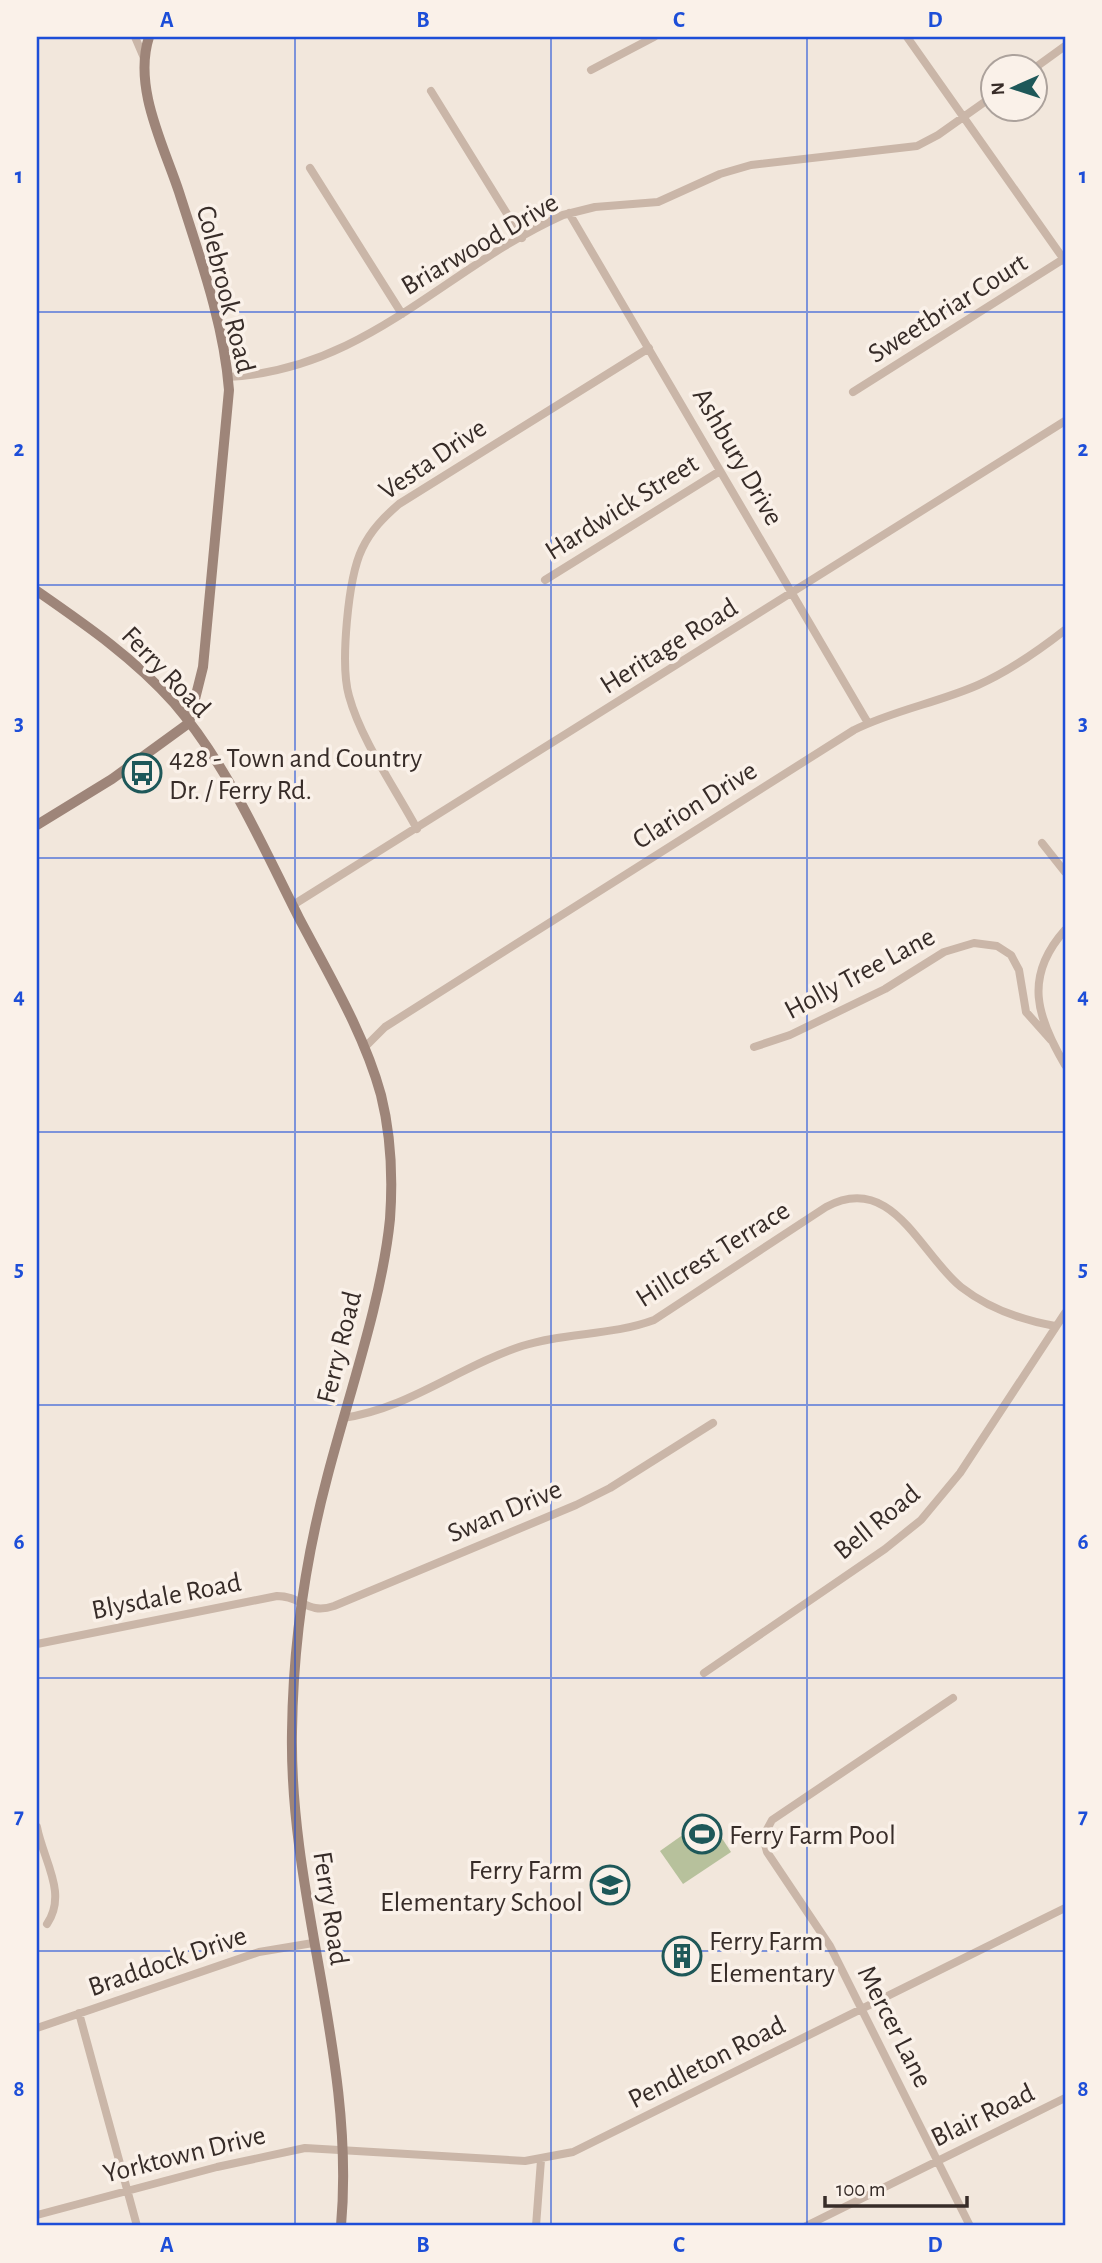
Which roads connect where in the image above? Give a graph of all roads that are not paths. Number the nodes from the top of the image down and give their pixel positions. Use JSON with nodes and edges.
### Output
{"nodes":[{"id":1,"x":135,"y":37,"type":"edge"},
{"id":2,"x":149,"y":37,"type":"edge"},
{"id":3,"x":654,"y":37,"type":"edge"},
{"id":4,"x":907,"y":37,"type":"edge"},
{"id":5,"x":1065,"y":46,"type":"edge"},
{"id":6,"x":1050,"y":56,"type":"edge"},
{"id":7,"x":144,"y":58,"type":"junction"},
{"id":8,"x":591,"y":70,"type":"dead end"},
{"id":9,"x":431,"y":91,"type":"dead end"},
{"id":10,"x":979,"y":106,"type":"edge"},
{"id":11,"x":962,"y":118,"type":"junction"},
{"id":12,"x":310,"y":168,"type":"dead end"},
{"id":13,"x":569,"y":213,"type":"junction"},
{"id":14,"x":522,"y":238,"type":"junction"},
{"id":15,"x":1065,"y":260,"type":"edge"},
{"id":16,"x":402,"y":314,"type":"junction"},
{"id":17,"x":649,"y":348,"type":"junction"},
{"id":18,"x":228,"y":377,"type":"junction"},
{"id":19,"x":853,"y":392,"type":"dead end"},
{"id":20,"x":1065,"y":421,"type":"edge"},
{"id":21,"x":720,"y":471,"type":"junction"},
{"id":22,"x":545,"y":580,"type":"dead end"},
{"id":23,"x":37,"y":591,"type":"edge"},
{"id":24,"x":793,"y":593,"type":"junction"},
{"id":25,"x":1065,"y":630,"type":"edge"},
{"id":26,"x":189,"y":723,"type":"junction"},
{"id":27,"x":868,"y":723,"type":"junction"},
{"id":28,"x":37,"y":825,"type":"edge"},
{"id":29,"x":417,"y":829,"type":"junction"},
{"id":30,"x":1042,"y":843,"type":"dead end"},
{"id":31,"x":1065,"y":872,"type":"edge"},
{"id":32,"x":293,"y":905,"type":"junction"},
{"id":33,"x":1065,"y":930,"type":"edge"},
{"id":34,"x":1051,"y":1040,"type":"junction"},
{"id":35,"x":754,"y":1047,"type":"dead end"},
{"id":36,"x":364,"y":1048,"type":"junction"},
{"id":37,"x":1065,"y":1065,"type":"edge"},
{"id":38,"x":1065,"y":1313,"type":"edge"},
{"id":39,"x":1055,"y":1326,"type":"junction"},
{"id":40,"x":343,"y":1418,"type":"junction"},
{"id":41,"x":713,"y":1423,"type":"dead end"},
{"id":42,"x":302,"y":1603,"type":"junction"},
{"id":43,"x":37,"y":1644,"type":"edge"},
{"id":44,"x":704,"y":1673,"type":"dead end"},
{"id":45,"x":953,"y":1698,"type":"dead end"},
{"id":46,"x":37,"y":1827,"type":"edge"},
{"id":47,"x":1065,"y":1908,"type":"edge"},
{"id":48,"x":47,"y":1924,"type":"dead end"},
{"id":49,"x":313,"y":1943,"type":"junction"},
{"id":50,"x":862,"y":2008,"type":"junction"},
{"id":51,"x":79,"y":2013,"type":"junction"},
{"id":52,"x":37,"y":2028,"type":"edge"},
{"id":53,"x":1065,"y":2098,"type":"edge"},
{"id":54,"x":345,"y":2150,"type":"junction"},
{"id":55,"x":541,"y":2160,"type":"junction"},
{"id":56,"x":938,"y":2161,"type":"junction"},
{"id":57,"x":128,"y":2191,"type":"junction"},
{"id":58,"x":37,"y":2215,"type":"edge"},
{"id":59,"x":137,"y":2226,"type":"edge"},
{"id":60,"x":341,"y":2226,"type":"edge"},
{"id":61,"x":536,"y":2226,"type":"edge"},
{"id":62,"x":806,"y":2226,"type":"edge"},
{"id":63,"x":970,"y":2226,"type":"edge"}],
"edges":[{"from":1,"to":7,"type":"street"},
{"from":2,"to":7,"type":"main road","name":"Colebrook Road"},
{"from":3,"to":8,"type":"street"},
{"from":4,"to":11,"type":"street"},
{"from":5,"to":6,"type":"street"},
{"from":7,"to":18,"type":"main road","name":"Colebrook Road"},
{"from":9,"to":14,"type":"street"},
{"from":10,"to":11,"type":"street","name":"Briarwood Drive"},
{"from":11,"to":13,"type":"street","name":"Briarwood Drive"},
{"from":11,"to":15,"type":"street"},
{"from":12,"to":16,"type":"street"},
{"from":13,"to":14,"type":"street","name":"Briarwood Drive"},
{"from":13,"to":17,"type":"street","name":"Ashbury Drive"},
{"from":14,"to":16,"type":"street","name":"Briarwood Drive"},
{"from":15,"to":19,"type":"street","name":"Sweetbriar Court"},
{"from":16,"to":18,"type":"street","name":"Briarwood Drive"},
{"from":17,"to":21,"type":"street","name":"Ashbury Drive"},
{"from":17,"to":29,"type":"street","name":"Vesta Drive"},
{"from":18,"to":26,"type":"main road","name":"Colebrook Road"},
{"from":20,"to":24,"type":"street","name":"Heritage Road"},
{"from":21,"to":22,"type":"street","name":"Hardwick Street"},
{"from":21,"to":24,"type":"street","name":"Ashbury Drive"},
{"from":23,"to":26,"type":"main road","name":"Ferry Road"},
{"from":24,"to":27,"type":"street","name":"Ashbury Drive"},
{"from":24,"to":29,"type":"street","name":"Heritage Road"},
{"from":25,"to":27,"type":"street","name":"Clarion Drive"},
{"from":26,"to":28,"type":"main road"},
{"from":26,"to":32,"type":"main road","name":"Ferry Road"},
{"from":27,"to":36,"type":"street","name":"Clarion Drive"},
{"from":29,"to":32,"type":"street","name":"Heritage Road"},
{"from":30,"to":31,"type":"street"},
{"from":32,"to":36,"type":"main road","name":"Ferry Road"},
{"from":33,"to":34,"type":"street"},
{"from":34,"to":35,"type":"street","name":"Holly Tree Lane"},
{"from":34,"to":37,"type":"street"},
{"from":36,"to":40,"type":"main road","name":"Ferry Road"},
{"from":38,"to":39,"type":"street"},
{"from":39,"to":40,"type":"street","name":"Hillcrest Terrace"},
{"from":39,"to":44,"type":"street","name":"Bell Road"},
{"from":40,"to":42,"type":"main road","name":"Ferry Road"},
{"from":41,"to":42,"type":"street","name":"Swan Drive"},
{"from":42,"to":43,"type":"street","name":"Blysdale Road"},
{"from":42,"to":49,"type":"main road","name":"Ferry Road"},
{"from":45,"to":50,"type":"street","name":"Mercer Lane"},
{"from":46,"to":48,"type":"street"},
{"from":47,"to":50,"type":"street","name":"Pendleton Road"},
{"from":49,"to":51,"type":"street","name":"Braddock Drive"},
{"from":49,"to":54,"type":"main road","name":"Ferry Road"},
{"from":50,"to":55,"type":"street","name":"Pendleton Road"},
{"from":50,"to":56,"type":"street","name":"Mercer Lane"},
{"from":51,"to":52,"type":"street","name":"Braddock Drive"},
{"from":51,"to":57,"type":"street"},
{"from":53,"to":56,"type":"street","name":"Blair Road"},
{"from":54,"to":55,"type":"street","name":"Pendleton Road"},
{"from":54,"to":57,"type":"street","name":"Yorktown Drive"},
{"from":54,"to":60,"type":"main road","name":"Ferry Road"},
{"from":55,"to":61,"type":"street"},
{"from":56,"to":62,"type":"street","name":"Blair Road"},
{"from":56,"to":63,"type":"street","name":"Mercer Lane"},
{"from":57,"to":58,"type":"street","name":"Yorktown Drive"},
{"from":57,"to":59,"type":"street"}]}
